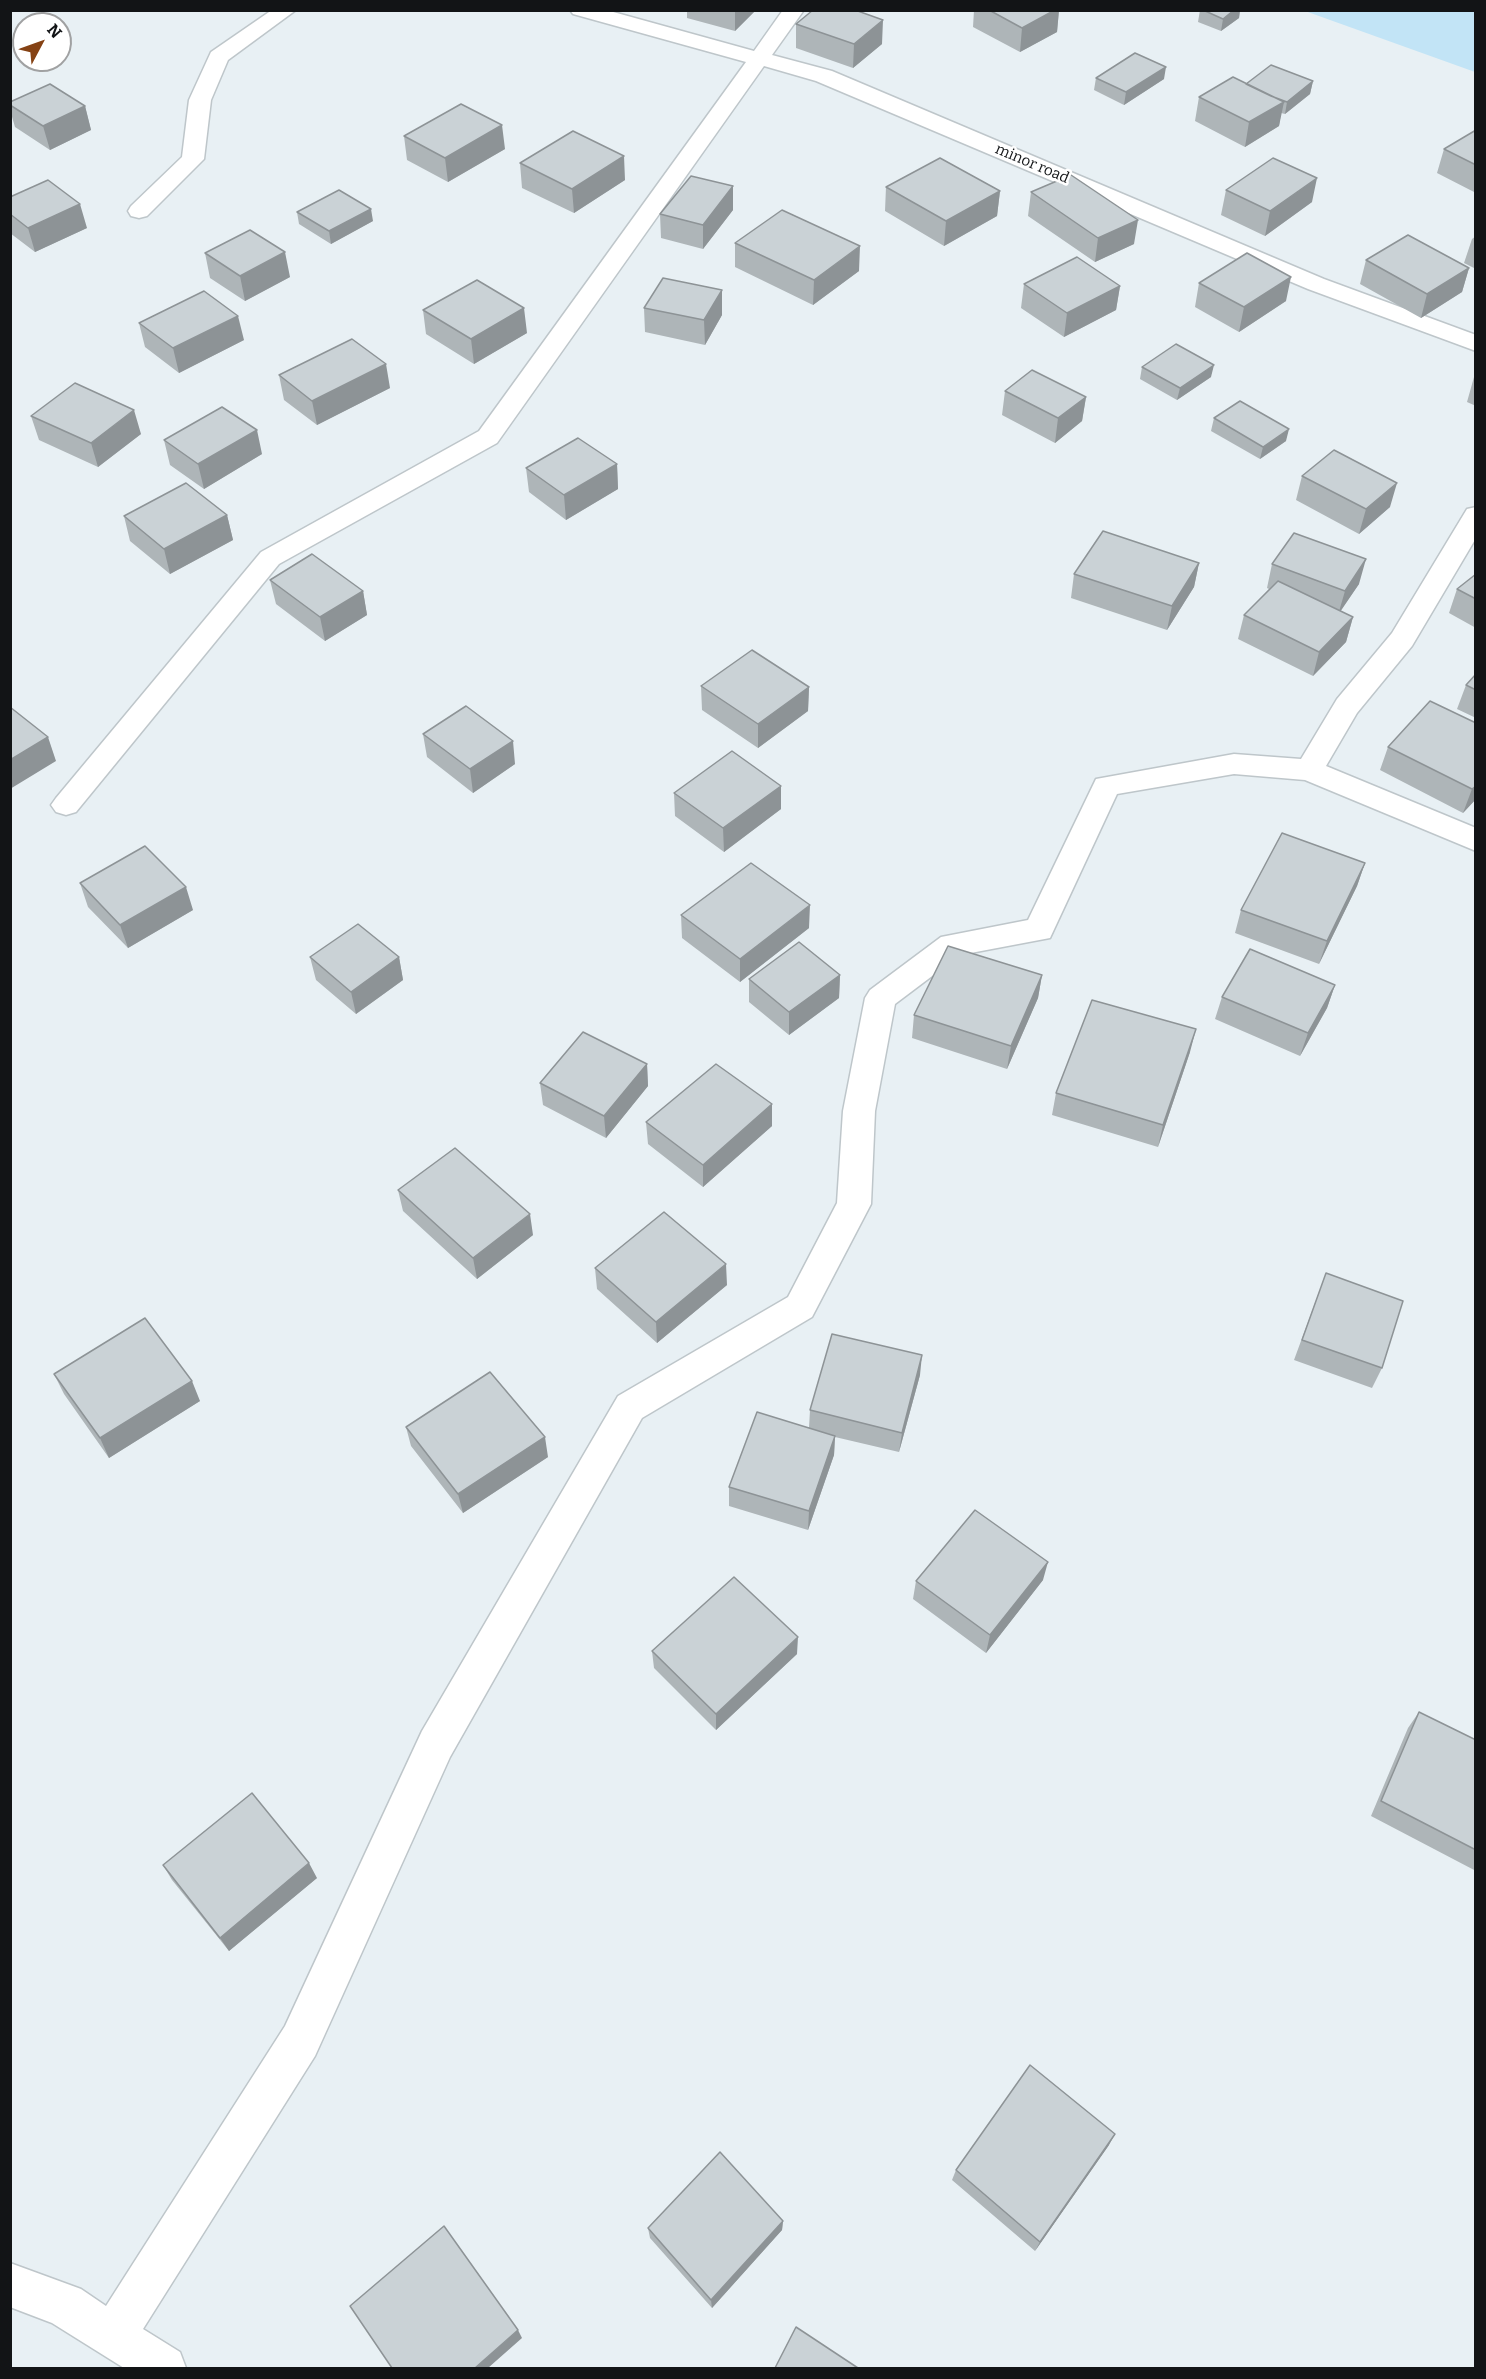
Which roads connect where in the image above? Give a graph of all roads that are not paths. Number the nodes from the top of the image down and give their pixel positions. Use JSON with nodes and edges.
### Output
{"nodes":[{"id":1,"x":286,"y":10,"type":"edge"},
{"id":2,"x":580,"y":10,"type":"edge"},
{"id":3,"x":794,"y":10,"type":"edge"},
{"id":4,"x":759,"y":58,"type":"junction"},
{"id":5,"x":140,"y":211,"type":"dead end"},
{"id":6,"x":1476,"y":344,"type":"edge"},
{"id":7,"x":1476,"y":515,"type":"edge"},
{"id":8,"x":1309,"y":770,"type":"junction"},
{"id":9,"x":66,"y":805,"type":"dead end"},
{"id":10,"x":1476,"y":840,"type":"edge"},
{"id":11,"x":10,"y":2285,"type":"edge"},
{"id":12,"x":113,"y":2336,"type":"junction"},
{"id":13,"x":164,"y":2368,"type":"edge"}],
"edges":[{"from":1,"to":5,"type":"street"},
{"from":2,"to":4,"type":"street","name":"minor road"},
{"from":3,"to":4,"type":"street"},
{"from":4,"to":6,"type":"street","name":"minor road"},
{"from":4,"to":9,"type":"street"},
{"from":7,"to":8,"type":"street"},
{"from":8,"to":10,"type":"street"},
{"from":8,"to":12,"type":"street"},
{"from":11,"to":12,"type":"street"},
{"from":12,"to":13,"type":"street"}]}
